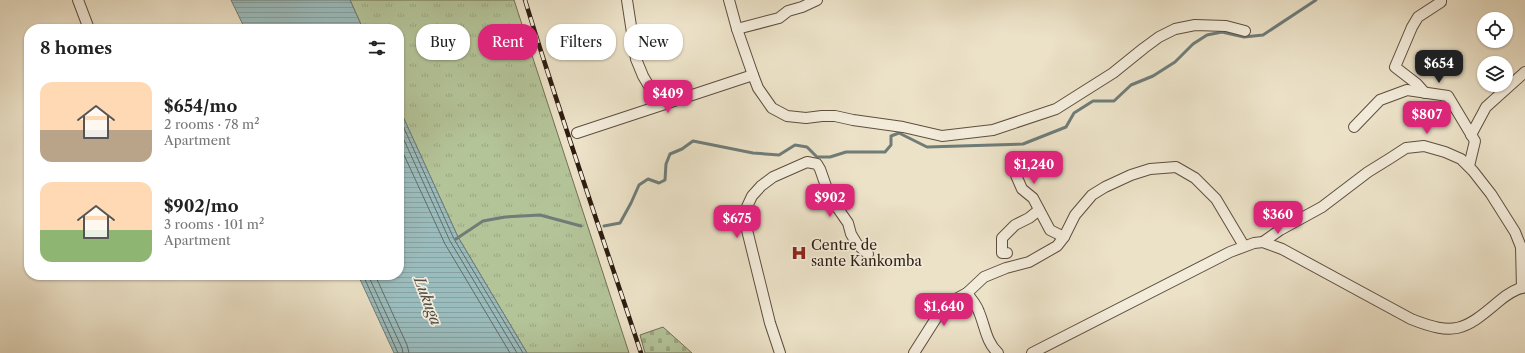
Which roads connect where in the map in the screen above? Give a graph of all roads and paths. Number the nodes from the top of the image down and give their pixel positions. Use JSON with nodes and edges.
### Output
{"nodes":[{"id":1,"x":78,"y":0,"type":"edge"},
{"id":2,"x":627,"y":0,"type":"edge"},
{"id":3,"x":729,"y":0,"type":"edge"},
{"id":4,"x":817,"y":0,"type":"edge"},
{"id":5,"x":1442,"y":0,"type":"edge"},
{"id":6,"x":88,"y":24,"type":"edge"},
{"id":7,"x":737,"y":29,"type":"junction"},
{"id":8,"x":1245,"y":31,"type":"dead end"},
{"id":9,"x":1525,"y":72,"type":"edge"},
{"id":10,"x":753,"y":75,"type":"junction"},
{"id":11,"x":1425,"y":93,"type":"junction"},
{"id":12,"x":660,"y":105,"type":"junction"},
{"id":13,"x":1354,"y":127,"type":"dead end"},
{"id":14,"x":577,"y":133,"type":"dead end"},
{"id":15,"x":1471,"y":135,"type":"junction"},
{"id":16,"x":1013,"y":165,"type":"dead end"},
{"id":17,"x":1469,"y":166,"type":"junction"},
{"id":18,"x":1039,"y":210,"type":"junction"},
{"id":19,"x":1064,"y":237,"type":"junction"},
{"id":20,"x":1263,"y":242,"type":"junction"},
{"id":21,"x":1244,"y":246,"type":"junction"},
{"id":22,"x":1007,"y":253,"type":"dead end"},
{"id":23,"x":868,"y":254,"type":"dead end"},
{"id":24,"x":1524,"y":288,"type":"edge"},
{"id":25,"x":967,"y":293,"type":"junction"},
{"id":26,"x":780,"y":353,"type":"edge"},
{"id":27,"x":914,"y":353,"type":"edge"},
{"id":28,"x":998,"y":353,"type":"edge"},
{"id":29,"x":1032,"y":353,"type":"edge"}],
"edges":[{"from":1,"to":6,"type":"street"},
{"from":2,"to":12,"type":"street"},
{"from":3,"to":7,"type":"street"},
{"from":4,"to":7,"type":"street"},
{"from":5,"to":11,"type":"street"},
{"from":7,"to":10,"type":"street"},
{"from":8,"to":10,"type":"street"},
{"from":9,"to":15,"type":"street"},
{"from":10,"to":12,"type":"street"},
{"from":11,"to":13,"type":"street"},
{"from":11,"to":15,"type":"street"},
{"from":12,"to":14,"type":"street"},
{"from":15,"to":17,"type":"street"},
{"from":16,"to":18,"type":"street"},
{"from":17,"to":20,"type":"street"},
{"from":17,"to":24,"type":"street"},
{"from":18,"to":19,"type":"street"},
{"from":18,"to":22,"type":"street"},
{"from":19,"to":21,"type":"street"},
{"from":19,"to":25,"type":"street"},
{"from":20,"to":21,"type":"street"},
{"from":20,"to":24,"type":"street"},
{"from":21,"to":29,"type":"street"},
{"from":23,"to":26,"type":"street"},
{"from":25,"to":27,"type":"street"},
{"from":25,"to":28,"type":"street"}]}
